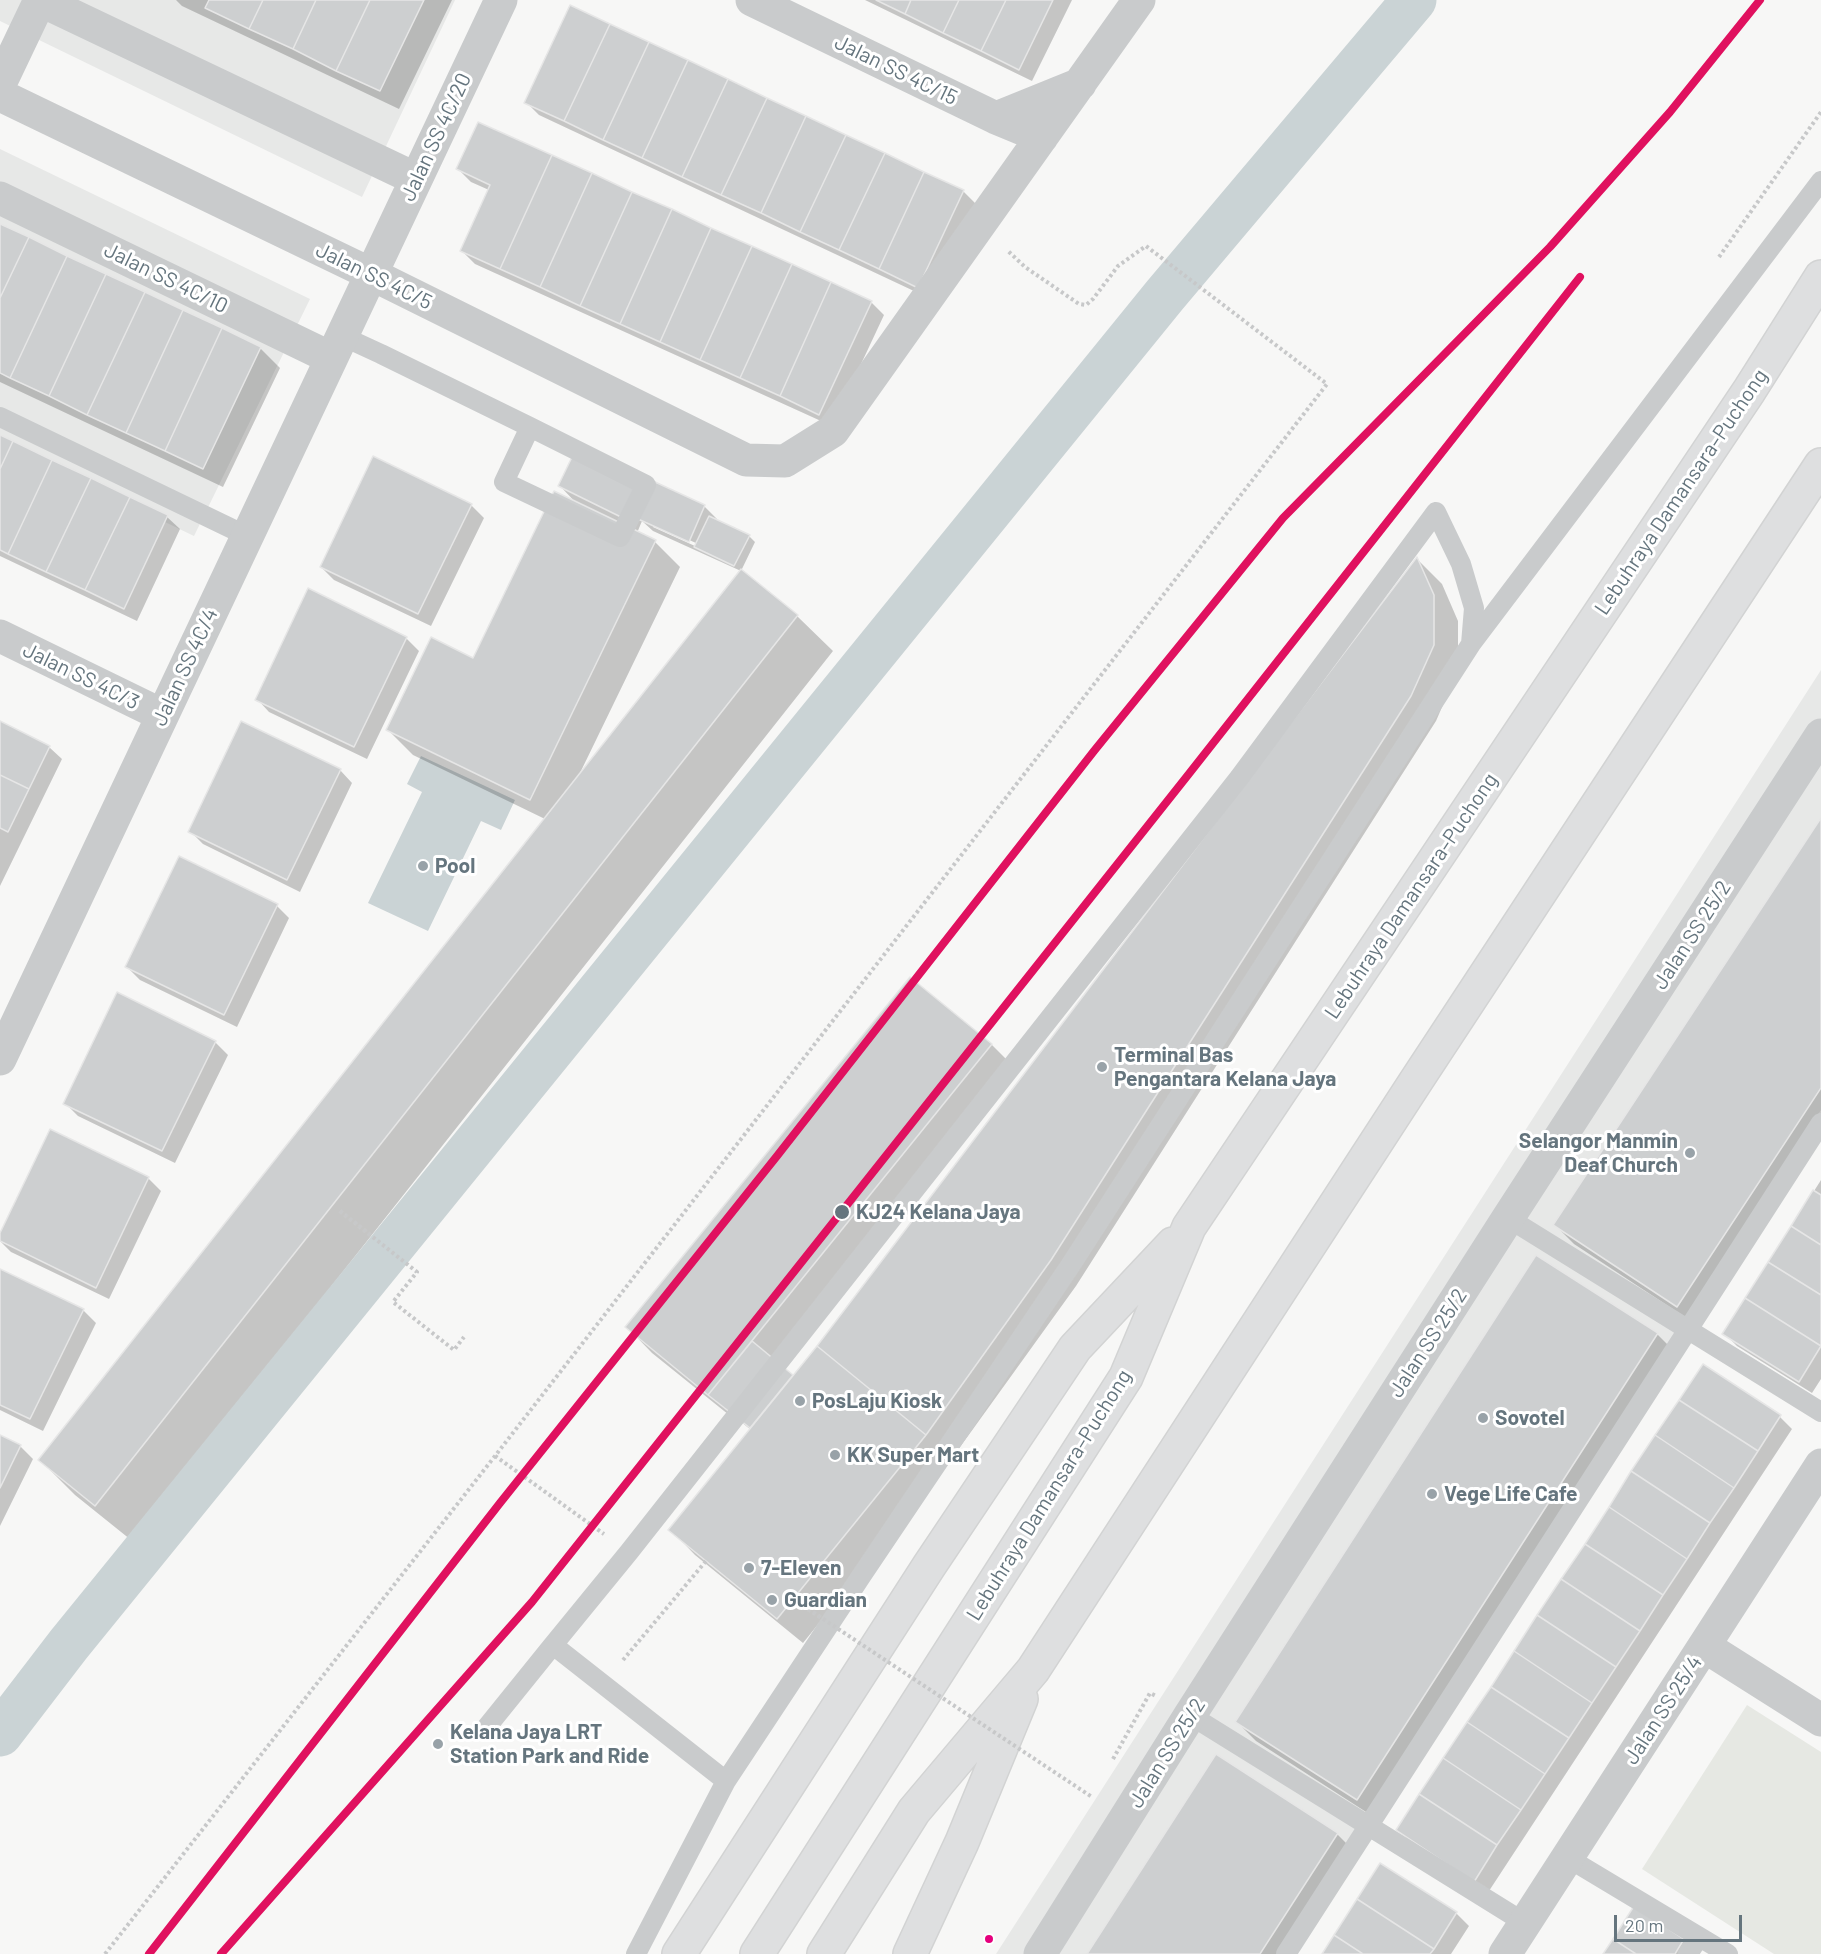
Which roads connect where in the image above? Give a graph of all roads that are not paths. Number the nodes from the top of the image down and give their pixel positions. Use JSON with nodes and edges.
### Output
{"nodes":[{"id":1,"x":40,"y":0,"type":"edge"},
{"id":2,"x":501,"y":0,"type":"edge"},
{"id":3,"x":752,"y":0,"type":"edge"},
{"id":4,"x":1139,"y":0,"type":"edge"},
{"id":5,"x":0,"y":84,"type":"edge"},
{"id":6,"x":1080,"y":84,"type":"junction"},
{"id":7,"x":0,"y":95,"type":"edge"},
{"id":8,"x":996,"y":118,"type":"junction"},
{"id":9,"x":1042,"y":137,"type":"junction"},
{"id":10,"x":416,"y":179,"type":"junction"},
{"id":11,"x":1821,"y":181,"type":"edge"},
{"id":12,"x":0,"y":198,"type":"edge"},
{"id":13,"x":371,"y":274,"type":"junction"},
{"id":14,"x":1821,"y":277,"type":"edge"},
{"id":15,"x":336,"y":347,"type":"junction"},
{"id":16,"x":0,"y":417,"type":"edge"},
{"id":17,"x":530,"y":427,"type":"junction"},
{"id":18,"x":1821,"y":465,"type":"edge"},
{"id":19,"x":247,"y":536,"type":"junction"},
{"id":20,"x":0,"y":636,"type":"edge"},
{"id":21,"x":1471,"y":644,"type":"junction"},
{"id":22,"x":162,"y":715,"type":"junction"},
{"id":23,"x":1818,"y":746,"type":"edge"},
{"id":24,"x":0,"y":1059,"type":"edge"},
{"id":25,"x":1821,"y":1123,"type":"edge"},
{"id":26,"x":1508,"y":1218,"type":"junction"},
{"id":27,"x":1189,"y":1227,"type":"junction"},
{"id":28,"x":1688,"y":1330,"type":"junction"},
{"id":29,"x":1821,"y":1412,"type":"edge"},
{"id":30,"x":1819,"y":1472,"type":"edge"},
{"id":31,"x":553,"y":1645,"type":"junction"},
{"id":32,"x":1704,"y":1646,"type":"junction"},
{"id":33,"x":1034,"y":1670,"type":"junction"},
{"id":34,"x":1190,"y":1715,"type":"junction"},
{"id":35,"x":1821,"y":1720,"type":"edge"},
{"id":36,"x":486,"y":1728,"type":"dead end"},
{"id":37,"x":726,"y":1781,"type":"junction"},
{"id":38,"x":1368,"y":1826,"type":"junction"},
{"id":39,"x":1568,"y":1858,"type":"junction"},
{"id":40,"x":1525,"y":1923,"type":"junction"},
{"id":41,"x":1699,"y":1937,"type":"junction"},
{"id":42,"x":636,"y":1954,"type":"edge"},
{"id":43,"x":679,"y":1954,"type":"edge"},
{"id":44,"x":757,"y":1954,"type":"edge"},
{"id":45,"x":824,"y":1954,"type":"edge"},
{"id":46,"x":910,"y":1954,"type":"edge"},
{"id":47,"x":1040,"y":1954,"type":"edge"},
{"id":48,"x":1286,"y":1954,"type":"edge"},
{"id":49,"x":1505,"y":1954,"type":"edge"},
{"id":50,"x":1688,"y":1954,"type":"edge"},
{"id":51,"x":1728,"y":1954,"type":"edge"}],
"edges":[{"from":1,"to":5,"type":"street"},
{"from":1,"to":10,"type":"street"},
{"from":2,"to":10,"type":"street","name":"Jalan SS 4C/20"},
{"from":3,"to":8,"type":"street","name":"Jalan SS 4C/15"},
{"from":4,"to":6,"type":"street"},
{"from":6,"to":8,"type":"street"},
{"from":6,"to":9,"type":"street"},
{"from":7,"to":13,"type":"street","name":"Jalan SS 4C/5"},
{"from":8,"to":9,"type":"street","name":"Jalan SS 4C/15"},
{"from":9,"to":13,"type":"street","name":"Jalan SS 4C/5"},
{"from":10,"to":13,"type":"street","name":"Jalan SS 4C/20"},
{"from":11,"to":21,"type":"lane"},
{"from":12,"to":15,"type":"street","name":"Jalan SS 4C/10"},
{"from":13,"to":15,"type":"street","name":"Jalan SS 4C/4"},
{"from":14,"to":27,"type":"highway","name":"Lebuhraya Damansara–Puchong"},
{"from":15,"to":17,"type":"lane","name":"Jalan SS 4C/10"},
{"from":15,"to":19,"type":"street","name":"Jalan SS 4C/4"},
{"from":16,"to":19,"type":"lane"},
{"from":17,"to":17,"type":"lane","name":"Jalan SS 4C/10"},
{"from":18,"to":33,"type":"highway"},
{"from":19,"to":22,"type":"street","name":"Jalan SS 4C/4"},
{"from":20,"to":22,"type":"street","name":"Jalan SS 4C/3"},
{"from":21,"to":31,"type":"lane"},
{"from":21,"to":37,"type":"lane"},
{"from":22,"to":24,"type":"street","name":"Jalan SS 4C/4"},
{"from":23,"to":26,"type":"street","name":"Jalan SS 25/2"},
{"from":25,"to":28,"type":"lane"},
{"from":26,"to":28,"type":"lane"},
{"from":26,"to":34,"type":"street","name":"Jalan SS 25/2"},
{"from":27,"to":43,"type":"highway"},
{"from":27,"to":44,"type":"highway","name":"Lebuhraya Damansara–Puchong"},
{"from":28,"to":29,"type":"lane"},
{"from":28,"to":38,"type":"lane"},
{"from":30,"to":32,"type":"street","name":"Jalan SS 25/4"},
{"from":31,"to":36,"type":"lane"},
{"from":31,"to":37,"type":"lane"},
{"from":32,"to":35,"type":"street"},
{"from":32,"to":39,"type":"street","name":"Jalan SS 25/4"},
{"from":33,"to":45,"type":"highway"},
{"from":33,"to":46,"type":"highway"},
{"from":34,"to":38,"type":"lane"},
{"from":34,"to":47,"type":"street","name":"Jalan SS 25/2"},
{"from":37,"to":42,"type":"lane"},
{"from":38,"to":40,"type":"lane"},
{"from":38,"to":48,"type":"lane"},
{"from":39,"to":40,"type":"street","name":"Jalan SS 25/4"},
{"from":39,"to":41,"type":"lane"},
{"from":40,"to":49,"type":"street","name":"Jalan SS 25/4"},
{"from":41,"to":50,"type":"lane"},
{"from":41,"to":51,"type":"lane"}]}
